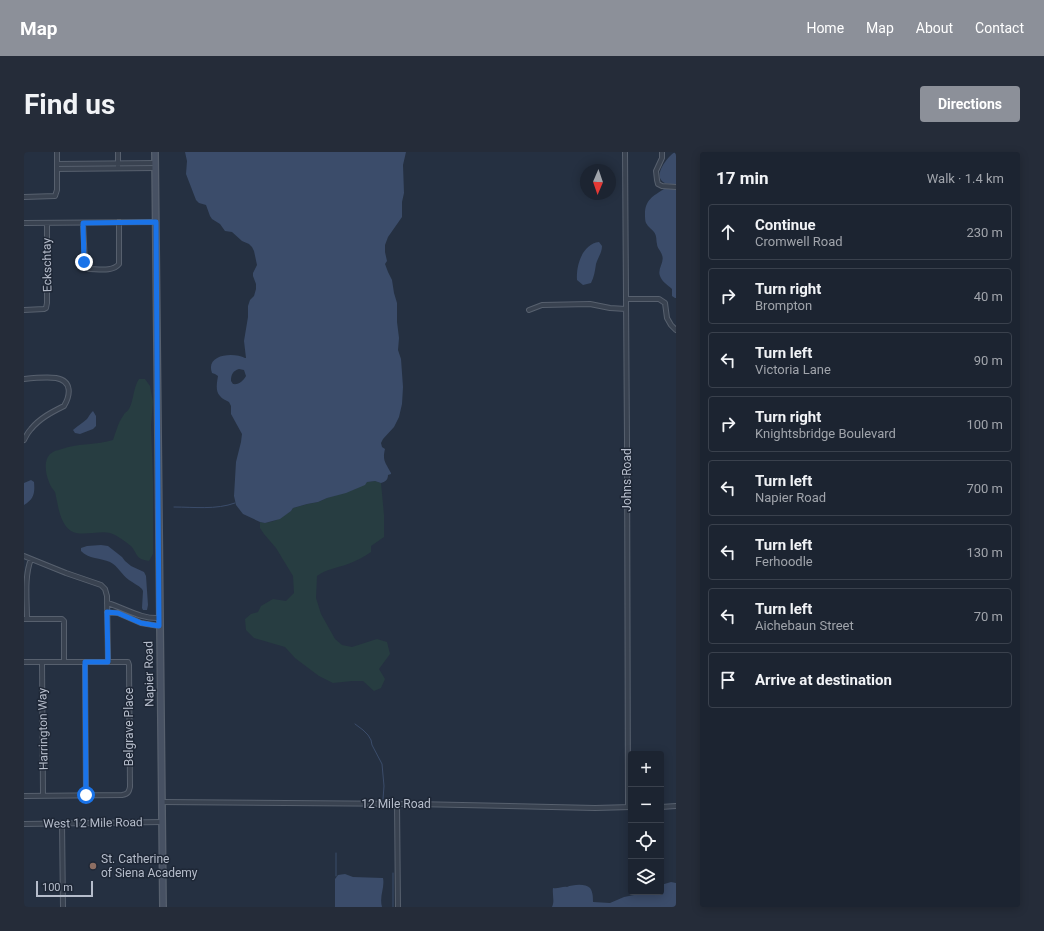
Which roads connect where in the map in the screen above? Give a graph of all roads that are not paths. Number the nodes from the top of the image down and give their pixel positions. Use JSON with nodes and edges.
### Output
{"nodes":[{"id":1,"x":57,"y":152,"type":"edge"},
{"id":2,"x":118,"y":152,"type":"edge"},
{"id":3,"x":155,"y":152,"type":"edge"},
{"id":4,"x":625,"y":152,"type":"edge"},
{"id":5,"x":662,"y":152,"type":"edge"},
{"id":6,"x":118,"y":163,"type":"junction"},
{"id":7,"x":57,"y":164,"type":"junction"},
{"id":8,"x":155,"y":166,"type":"junction"},
{"id":9,"x":118,"y":168,"type":"junction"},
{"id":10,"x":56,"y":169,"type":"junction"},
{"id":11,"x":676,"y":187,"type":"edge"},
{"id":12,"x":24,"y":197,"type":"edge"},
{"id":13,"x":119,"y":222,"type":"junction"},
{"id":14,"x":156,"y":222,"type":"junction"},
{"id":15,"x":24,"y":223,"type":"edge"},
{"id":16,"x":47,"y":223,"type":"junction"},
{"id":17,"x":83,"y":223,"type":"junction"},
{"id":18,"x":626,"y":300,"type":"junction"},
{"id":19,"x":626,"y":308,"type":"junction"},
{"id":20,"x":24,"y":310,"type":"edge"},
{"id":21,"x":529,"y":310,"type":"dead end"},
{"id":22,"x":676,"y":330,"type":"edge"},
{"id":23,"x":24,"y":379,"type":"edge"},
{"id":24,"x":24,"y":440,"type":"edge"},
{"id":25,"x":24,"y":556,"type":"edge"},
{"id":26,"x":31,"y":559,"type":"junction"},
{"id":27,"x":26,"y":573,"type":"edge"},
{"id":28,"x":107,"y":603,"type":"junction"},
{"id":29,"x":107,"y":612,"type":"junction"},
{"id":30,"x":159,"y":618,"type":"junction"},
{"id":31,"x":26,"y":619,"type":"edge"},
{"id":32,"x":159,"y":626,"type":"junction"},
{"id":33,"x":24,"y":662,"type":"edge"},
{"id":34,"x":42,"y":662,"type":"junction"},
{"id":35,"x":64,"y":662,"type":"junction"},
{"id":36,"x":85,"y":662,"type":"junction"},
{"id":37,"x":108,"y":662,"type":"junction"},
{"id":38,"x":629,"y":787,"type":"edge"},
{"id":39,"x":43,"y":795,"type":"junction"},
{"id":40,"x":86,"y":795,"type":"junction"},
{"id":41,"x":24,"y":796,"type":"edge"},
{"id":42,"x":162,"y":802,"type":"junction"},
{"id":43,"x":397,"y":804,"type":"junction"},
{"id":44,"x":676,"y":806,"type":"edge"},
{"id":45,"x":628,"y":807,"type":"edge"},
{"id":46,"x":664,"y":807,"type":"edge"},
{"id":47,"x":162,"y":822,"type":"junction"},
{"id":48,"x":62,"y":823,"type":"junction"},
{"id":49,"x":24,"y":824,"type":"edge"},
{"id":50,"x":63,"y":907,"type":"edge"},
{"id":51,"x":163,"y":907,"type":"edge"},
{"id":52,"x":398,"y":907,"type":"edge"}],
"edges":[{"from":1,"to":7,"type":"street"},
{"from":2,"to":6,"type":"street"},
{"from":3,"to":8,"type":"street","name":"Napier Road"},
{"from":4,"to":18,"type":"street","name":"Johns Road"},
{"from":5,"to":11,"type":"street"},
{"from":6,"to":7,"type":"street"},
{"from":6,"to":8,"type":"street"},
{"from":6,"to":9,"type":"street"},
{"from":7,"to":10,"type":"street"},
{"from":8,"to":9,"type":"street"},
{"from":8,"to":14,"type":"street","name":"Napier Road"},
{"from":9,"to":10,"type":"street"},
{"from":10,"to":12,"type":"street"},
{"from":13,"to":14,"type":"street"},
{"from":13,"to":17,"type":"street"},
{"from":13,"to":17,"type":"street"},
{"from":14,"to":30,"type":"street","name":"Napier Road"},
{"from":15,"to":16,"type":"street"},
{"from":16,"to":17,"type":"street"},
{"from":16,"to":20,"type":"street","name":"Eckschtay"},
{"from":18,"to":19,"type":"street","name":"Johns Road"},
{"from":18,"to":22,"type":"street"},
{"from":19,"to":21,"type":"street"},
{"from":19,"to":38,"type":"street","name":"Johns Road"},
{"from":23,"to":24,"type":"street"},
{"from":25,"to":26,"type":"street"},
{"from":26,"to":27,"type":"street"},
{"from":26,"to":28,"type":"street"},
{"from":27,"to":31,"type":"street"},
{"from":28,"to":29,"type":"street"},
{"from":28,"to":30,"type":"street"},
{"from":29,"to":32,"type":"street"},
{"from":29,"to":37,"type":"street"},
{"from":30,"to":32,"type":"street","name":"Napier Road"},
{"from":31,"to":35,"type":"street"},
{"from":32,"to":42,"type":"street","name":"Napier Road"},
{"from":33,"to":34,"type":"street"},
{"from":34,"to":35,"type":"street"},
{"from":34,"to":39,"type":"street","name":"Harrington Way"},
{"from":35,"to":36,"type":"street"},
{"from":36,"to":37,"type":"street"},
{"from":36,"to":40,"type":"street"},
{"from":37,"to":40,"type":"street","name":"Belgrave Place"},
{"from":39,"to":40,"type":"street"},
{"from":39,"to":41,"type":"street"},
{"from":42,"to":43,"type":"street","name":"12 Mile Road"},
{"from":42,"to":47,"type":"street","name":"Napier Road"},
{"from":43,"to":45,"type":"street","name":"12 Mile Road"},
{"from":43,"to":52,"type":"street"},
{"from":44,"to":46,"type":"street"},
{"from":47,"to":48,"type":"street","name":"West 12 Mile Road"},
{"from":47,"to":51,"type":"street","name":"Napier Road"},
{"from":48,"to":49,"type":"street","name":"West 12 Mile Road"},
{"from":48,"to":50,"type":"street"}]}
